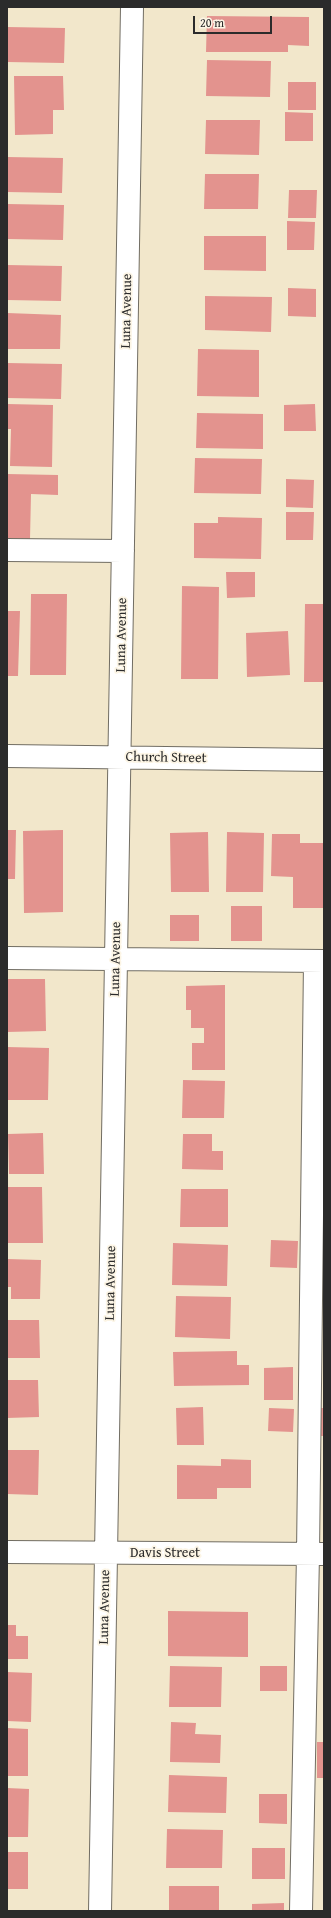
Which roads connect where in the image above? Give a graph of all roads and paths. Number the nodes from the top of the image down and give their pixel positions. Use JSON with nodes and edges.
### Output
{"nodes":[{"id":1,"x":132,"y":7,"type":"edge"},
{"id":2,"x":7,"y":550,"type":"edge"},
{"id":3,"x":123,"y":551,"type":"junction"},
{"id":4,"x":7,"y":756,"type":"edge"},
{"id":5,"x":120,"y":758,"type":"junction"},
{"id":6,"x":324,"y":760,"type":"edge"},
{"id":7,"x":7,"y":958,"type":"edge"},
{"id":8,"x":116,"y":959,"type":"junction"},
{"id":9,"x":320,"y":961,"type":"edge"},
{"id":10,"x":7,"y":1552,"type":"edge"},
{"id":11,"x":106,"y":1553,"type":"junction"},
{"id":12,"x":316,"y":1554,"type":"edge"},
{"id":13,"x":100,"y":1911,"type":"edge"},
{"id":14,"x":302,"y":1911,"type":"edge"}],
"edges":[{"from":1,"to":3,"type":"street","name":"Luna Avenue"},
{"from":2,"to":3,"type":"street"},
{"from":3,"to":5,"type":"street","name":"Luna Avenue"},
{"from":4,"to":5,"type":"street","name":"Church Street"},
{"from":5,"to":6,"type":"street","name":"Church Street"},
{"from":5,"to":8,"type":"street","name":"Luna Avenue"},
{"from":7,"to":8,"type":"street"},
{"from":8,"to":9,"type":"street"},
{"from":8,"to":11,"type":"street","name":"Luna Avenue"},
{"from":9,"to":12,"type":"street"},
{"from":10,"to":11,"type":"street","name":"Davis Street"},
{"from":11,"to":12,"type":"street","name":"Davis Street"},
{"from":11,"to":13,"type":"street","name":"Luna Avenue"},
{"from":12,"to":14,"type":"street"}]}
